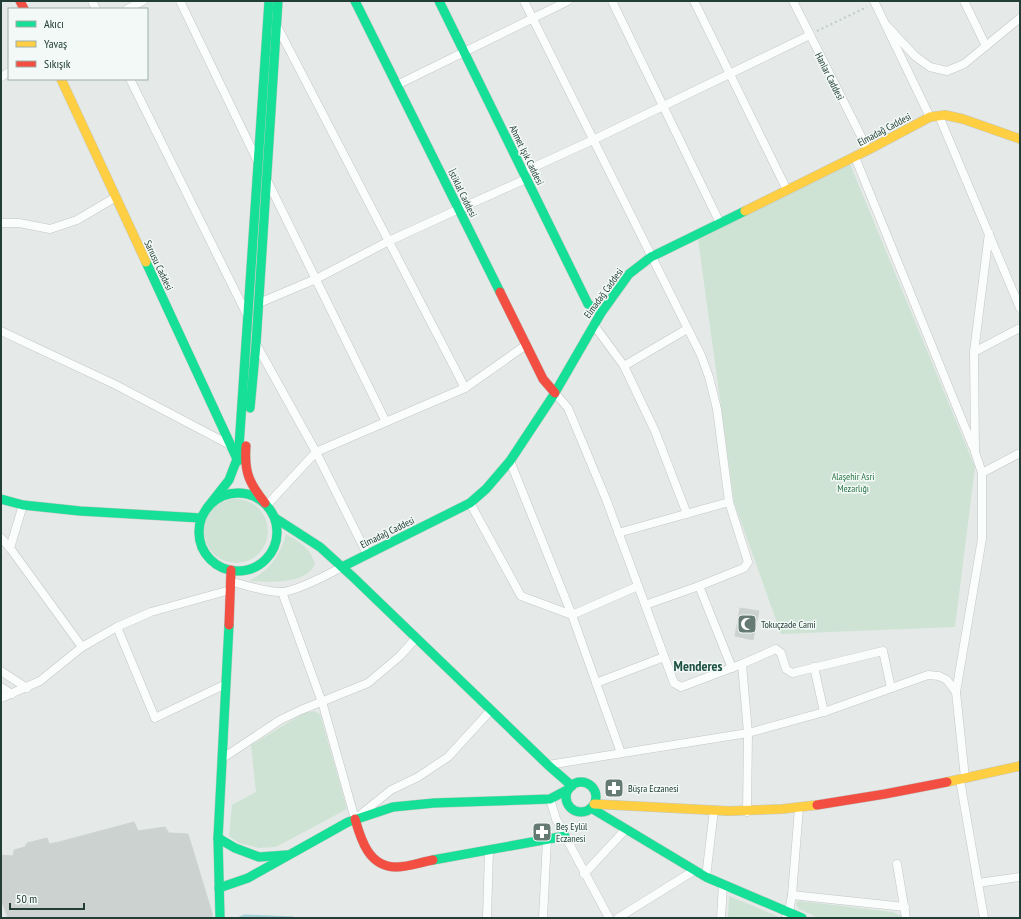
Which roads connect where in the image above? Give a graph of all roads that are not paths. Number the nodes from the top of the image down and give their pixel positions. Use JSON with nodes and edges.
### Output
{"nodes":[{"id":1,"x":144,"y":1,"type":"edge"},
{"id":2,"x":180,"y":1,"type":"edge"},
{"id":3,"x":272,"y":1,"type":"edge"},
{"id":4,"x":356,"y":1,"type":"edge"},
{"id":5,"x":439,"y":1,"type":"edge"},
{"id":6,"x":524,"y":1,"type":"edge"},
{"id":7,"x":568,"y":1,"type":"edge"},
{"id":8,"x":612,"y":1,"type":"edge"},
{"id":9,"x":694,"y":1,"type":"edge"},
{"id":10,"x":793,"y":1,"type":"edge"},
{"id":11,"x":964,"y":1,"type":"edge"},
{"id":12,"x":875,"y":2,"type":"edge"},
{"id":13,"x":129,"y":8,"type":"edge"},
{"id":14,"x":532,"y":18,"type":"junction"},
{"id":15,"x":1020,"y":18,"type":"edge"},
{"id":16,"x":277,"y":25,"type":"junction"},
{"id":17,"x":886,"y":26,"type":"junction"},
{"id":18,"x":810,"y":35,"type":"junction"},
{"id":19,"x":986,"y":46,"type":"junction"},
{"id":20,"x":464,"y":52,"type":"junction"},
{"id":21,"x":730,"y":74,"type":"junction"},
{"id":22,"x":61,"y":80,"type":"edge"},
{"id":23,"x":130,"y":80,"type":"edge"},
{"id":24,"x":397,"y":85,"type":"junction"},
{"id":25,"x":663,"y":106,"type":"junction"},
{"id":26,"x":935,"y":116,"type":"junction"},
{"id":27,"x":1020,"y":139,"type":"edge"},
{"id":28,"x":593,"y":140,"type":"junction"},
{"id":29,"x":868,"y":150,"type":"junction"},
{"id":30,"x":855,"y":157,"type":"junction"},
{"id":31,"x":258,"y":162,"type":"junction"},
{"id":32,"x":525,"y":175,"type":"junction"},
{"id":33,"x":267,"y":180,"type":"junction"},
{"id":34,"x":787,"y":190,"type":"junction"},
{"id":35,"x":116,"y":197,"type":"junction"},
{"id":36,"x":459,"y":209,"type":"junction"},
{"id":37,"x":1,"y":223,"type":"edge"},
{"id":38,"x":720,"y":223,"type":"junction"},
{"id":39,"x":988,"y":233,"type":"junction"},
{"id":40,"x":389,"y":242,"type":"junction"},
{"id":41,"x":651,"y":257,"type":"junction"},
{"id":42,"x":316,"y":279,"type":"junction"},
{"id":43,"x":259,"y":303,"type":"junction"},
{"id":44,"x":1020,"y":308,"type":"edge"},
{"id":45,"x":601,"y":313,"type":"junction"},
{"id":46,"x":248,"y":317,"type":"junction"},
{"id":47,"x":594,"y":325,"type":"junction"},
{"id":48,"x":1020,"y":328,"type":"edge"},
{"id":49,"x":687,"y":329,"type":"junction"},
{"id":50,"x":1,"y":331,"type":"edge"},
{"id":51,"x":256,"y":344,"type":"junction"},
{"id":52,"x":526,"y":345,"type":"junction"},
{"id":53,"x":974,"y":352,"type":"junction"},
{"id":54,"x":624,"y":366,"type":"junction"},
{"id":55,"x":465,"y":388,"type":"junction"},
{"id":56,"x":555,"y":393,"type":"junction"},
{"id":57,"x":386,"y":422,"type":"junction"},
{"id":58,"x":230,"y":445,"type":"junction"},
{"id":59,"x":316,"y":452,"type":"junction"},
{"id":60,"x":975,"y":452,"type":"junction"},
{"id":61,"x":1020,"y":453,"type":"edge"},
{"id":62,"x":237,"y":459,"type":"junction"},
{"id":63,"x":510,"y":461,"type":"junction"},
{"id":64,"x":982,"y":473,"type":"junction"},
{"id":65,"x":246,"y":474,"type":"junction"},
{"id":66,"x":1,"y":499,"type":"edge"},
{"id":67,"x":729,"y":502,"type":"junction"},
{"id":68,"x":470,"y":503,"type":"junction"},
{"id":69,"x":266,"y":504,"type":"junction"},
{"id":70,"x":23,"y":505,"type":"junction"},
{"id":71,"x":207,"y":508,"type":"junction"},
{"id":72,"x":687,"y":514,"type":"junction"},
{"id":73,"x":201,"y":518,"type":"junction"},
{"id":74,"x":275,"y":518,"type":"junction"},
{"id":75,"x":618,"y":533,"type":"junction"},
{"id":76,"x":1,"y":539,"type":"edge"},
{"id":77,"x":10,"y":548,"type":"junction"},
{"id":78,"x":367,"y":554,"type":"junction"},
{"id":79,"x":342,"y":567,"type":"junction"},
{"id":80,"x":231,"y":570,"type":"junction"},
{"id":81,"x":230,"y":585,"type":"junction"},
{"id":82,"x":638,"y":586,"type":"junction"},
{"id":83,"x":699,"y":586,"type":"junction"},
{"id":84,"x":282,"y":592,"type":"junction"},
{"id":85,"x":645,"y":605,"type":"junction"},
{"id":86,"x":572,"y":615,"type":"junction"},
{"id":87,"x":117,"y":627,"type":"junction"},
{"id":88,"x":416,"y":638,"type":"junction"},
{"id":89,"x":82,"y":647,"type":"junction"},
{"id":90,"x":664,"y":657,"type":"junction"},
{"id":91,"x":742,"y":664,"type":"junction"},
{"id":92,"x":814,"y":667,"type":"junction"},
{"id":93,"x":732,"y":668,"type":"junction"},
{"id":94,"x":1,"y":671,"type":"edge"},
{"id":95,"x":596,"y":683,"type":"junction"},
{"id":96,"x":226,"y":684,"type":"junction"},
{"id":97,"x":1,"y":687,"type":"edge"},
{"id":98,"x":27,"y":688,"type":"junction"},
{"id":99,"x":891,"y":688,"type":"junction"},
{"id":100,"x":956,"y":692,"type":"junction"},
{"id":101,"x":12,"y":694,"type":"junction"},
{"id":102,"x":1,"y":698,"type":"edge"},
{"id":103,"x":322,"y":702,"type":"junction"},
{"id":104,"x":491,"y":710,"type":"junction"},
{"id":105,"x":824,"y":712,"type":"junction"},
{"id":106,"x":748,"y":733,"type":"junction"},
{"id":107,"x":621,"y":753,"type":"junction"},
{"id":108,"x":223,"y":758,"type":"junction"},
{"id":109,"x":548,"y":765,"type":"junction"},
{"id":110,"x":1020,"y":766,"type":"edge"},
{"id":111,"x":962,"y":779,"type":"junction"},
{"id":112,"x":570,"y":787,"type":"junction"},
{"id":113,"x":593,"y":789,"type":"junction"},
{"id":114,"x":550,"y":799,"type":"junction"},
{"id":115,"x":626,"y":805,"type":"junction"},
{"id":116,"x":593,"y":806,"type":"junction"},
{"id":117,"x":799,"y":808,"type":"junction"},
{"id":118,"x":573,"y":810,"type":"junction"},
{"id":119,"x":714,"y":810,"type":"junction"},
{"id":120,"x":747,"y":812,"type":"junction"},
{"id":121,"x":355,"y":820,"type":"junction"},
{"id":122,"x":626,"y":829,"type":"junction"},
{"id":123,"x":565,"y":836,"type":"junction"},
{"id":124,"x":218,"y":838,"type":"junction"},
{"id":125,"x":547,"y":839,"type":"junction"},
{"id":126,"x":489,"y":850,"type":"junction"},
{"id":127,"x":288,"y":855,"type":"junction"},
{"id":128,"x":897,"y":864,"type":"dead end"},
{"id":129,"x":695,"y":870,"type":"junction"},
{"id":130,"x":584,"y":874,"type":"junction"},
{"id":131,"x":706,"y":877,"type":"junction"},
{"id":132,"x":1020,"y":877,"type":"edge"},
{"id":133,"x":978,"y":883,"type":"junction"},
{"id":134,"x":723,"y":884,"type":"junction"},
{"id":135,"x":220,"y":888,"type":"junction"},
{"id":136,"x":792,"y":895,"type":"junction"},
{"id":137,"x":905,"y":907,"type":"junction"},
{"id":138,"x":220,"y":915,"type":"edge"},
{"id":139,"x":788,"y":915,"type":"edge"},
{"id":140,"x":487,"y":918,"type":"edge"},
{"id":141,"x":544,"y":918,"type":"edge"},
{"id":142,"x":609,"y":918,"type":"edge"},
{"id":143,"x":618,"y":918,"type":"edge"},
{"id":144,"x":721,"y":918,"type":"edge"},
{"id":145,"x":802,"y":918,"type":"edge"},
{"id":146,"x":906,"y":918,"type":"edge"},
{"id":147,"x":984,"y":918,"type":"edge"}],
"edges":[{"from":1,"to":13,"type":"street"},
{"from":2,"to":31,"type":"street"},
{"from":3,"to":16,"type":"street"},
{"from":3,"to":31,"type":"street"},
{"from":4,"to":24,"type":"street","name":"İstiklal Caddesi"},
{"from":5,"to":20,"type":"street","name":"Ahmet Işık Caddesi"},
{"from":6,"to":14,"type":"street"},
{"from":7,"to":14,"type":"street"},
{"from":8,"to":25,"type":"street"},
{"from":9,"to":21,"type":"street"},
{"from":10,"to":18,"type":"street","name":"Hanlar Caddesi"},
{"from":11,"to":19,"type":"street"},
{"from":12,"to":17,"type":"street"},
{"from":14,"to":20,"type":"street"},
{"from":14,"to":28,"type":"street"},
{"from":15,"to":19,"type":"street"},
{"from":16,"to":33,"type":"street"},
{"from":16,"to":40,"type":"street"},
{"from":17,"to":19,"type":"street"},
{"from":17,"to":26,"type":"street"},
{"from":18,"to":21,"type":"street"},
{"from":18,"to":29,"type":"street","name":"Hanlar Caddesi"},
{"from":20,"to":24,"type":"street"},
{"from":20,"to":32,"type":"street","name":"Ahmet Işık Caddesi"},
{"from":21,"to":25,"type":"street"},
{"from":21,"to":34,"type":"street"},
{"from":22,"to":35,"type":"street","name":"Sarıusu Caddesi"},
{"from":23,"to":46,"type":"street"},
{"from":24,"to":36,"type":"street","name":"İstiklal Caddesi"},
{"from":25,"to":28,"type":"street"},
{"from":25,"to":38,"type":"street"},
{"from":26,"to":27,"type":"street"},
{"from":26,"to":29,"type":"street","name":"Elmadağ Caddesi"},
{"from":26,"to":39,"type":"street"},
{"from":28,"to":32,"type":"street"},
{"from":28,"to":41,"type":"street"},
{"from":29,"to":30,"type":"street","name":"Elmadağ Caddesi"},
{"from":30,"to":34,"type":"street","name":"Elmadağ Caddesi"},
{"from":30,"to":60,"type":"street"},
{"from":31,"to":46,"type":"street"},
{"from":32,"to":36,"type":"street"},
{"from":32,"to":45,"type":"street","name":"Ahmet Işık Caddesi"},
{"from":33,"to":42,"type":"street"},
{"from":33,"to":43,"type":"street"},
{"from":34,"to":38,"type":"street","name":"Elmadağ Caddesi"},
{"from":35,"to":37,"type":"street"},
{"from":35,"to":58,"type":"street","name":"Sarıusu Caddesi"},
{"from":36,"to":40,"type":"street"},
{"from":36,"to":52,"type":"street","name":"İstiklal Caddesi"},
{"from":38,"to":41,"type":"street","name":"Elmadağ Caddesi"},
{"from":39,"to":44,"type":"street"},
{"from":39,"to":53,"type":"street"},
{"from":40,"to":42,"type":"street"},
{"from":40,"to":55,"type":"street"},
{"from":41,"to":45,"type":"street","name":"Elmadağ Caddesi"},
{"from":41,"to":49,"type":"street"},
{"from":42,"to":43,"type":"street"},
{"from":42,"to":57,"type":"street"},
{"from":43,"to":51,"type":"street"},
{"from":45,"to":47,"type":"street","name":"Elmadağ Caddesi"},
{"from":46,"to":62,"type":"street"},
{"from":47,"to":54,"type":"street"},
{"from":47,"to":56,"type":"street","name":"Elmadağ Caddesi"},
{"from":48,"to":53,"type":"street"},
{"from":49,"to":54,"type":"street"},
{"from":49,"to":67,"type":"street"},
{"from":50,"to":58,"type":"street"},
{"from":51,"to":59,"type":"street"},
{"from":51,"to":65,"type":"street"},
{"from":52,"to":55,"type":"street"},
{"from":52,"to":56,"type":"street","name":"İstiklal Caddesi"},
{"from":53,"to":60,"type":"street"},
{"from":54,"to":72,"type":"street"},
{"from":55,"to":57,"type":"street"},
{"from":56,"to":63,"type":"street","name":"Elmadağ Caddesi"},
{"from":56,"to":75,"type":"street"},
{"from":57,"to":59,"type":"street"},
{"from":58,"to":62,"type":"street","name":"Sarıusu Caddesi"},
{"from":59,"to":69,"type":"street"},
{"from":59,"to":78,"type":"street"},
{"from":60,"to":64,"type":"street"},
{"from":61,"to":64,"type":"street"},
{"from":62,"to":65,"type":"street","name":"Sarıusu Caddesi"},
{"from":62,"to":71,"type":"street"},
{"from":63,"to":68,"type":"street","name":"Elmadağ Caddesi"},
{"from":63,"to":86,"type":"street"},
{"from":64,"to":100,"type":"street"},
{"from":65,"to":69,"type":"street","name":"Sarıusu Caddesi"},
{"from":66,"to":70,"type":"street"},
{"from":67,"to":72,"type":"street"},
{"from":67,"to":83,"type":"street"},
{"from":68,"to":78,"type":"street","name":"Elmadağ Caddesi"},
{"from":68,"to":86,"type":"street"},
{"from":69,"to":71,"type":"street"},
{"from":69,"to":74,"type":"street"},
{"from":70,"to":73,"type":"street"},
{"from":70,"to":77,"type":"street"},
{"from":71,"to":73,"type":"street"},
{"from":72,"to":75,"type":"street"},
{"from":73,"to":80,"type":"street"},
{"from":74,"to":79,"type":"street"},
{"from":74,"to":80,"type":"street"},
{"from":75,"to":82,"type":"street"},
{"from":76,"to":77,"type":"street"},
{"from":77,"to":89,"type":"street"},
{"from":78,"to":79,"type":"street","name":"Elmadağ Caddesi"},
{"from":79,"to":84,"type":"street"},
{"from":79,"to":88,"type":"street"},
{"from":80,"to":81,"type":"street"},
{"from":81,"to":84,"type":"street"},
{"from":81,"to":87,"type":"street"},
{"from":81,"to":96,"type":"street"},
{"from":82,"to":85,"type":"street"},
{"from":82,"to":86,"type":"street"},
{"from":83,"to":85,"type":"street"},
{"from":83,"to":93,"type":"street"},
{"from":84,"to":103,"type":"street"},
{"from":85,"to":90,"type":"street"},
{"from":86,"to":95,"type":"street"},
{"from":87,"to":89,"type":"street"},
{"from":87,"to":96,"type":"street"},
{"from":88,"to":103,"type":"street"},
{"from":88,"to":104,"type":"street"},
{"from":89,"to":98,"type":"street"},
{"from":90,"to":93,"type":"street"},
{"from":90,"to":95,"type":"street"},
{"from":91,"to":92,"type":"street"},
{"from":91,"to":93,"type":"street"},
{"from":91,"to":106,"type":"street"},
{"from":92,"to":99,"type":"street"},
{"from":92,"to":105,"type":"street"},
{"from":94,"to":98,"type":"street"},
{"from":95,"to":107,"type":"street"},
{"from":96,"to":108,"type":"street"},
{"from":97,"to":101,"type":"street"},
{"from":98,"to":101,"type":"street"},
{"from":99,"to":100,"type":"street"},
{"from":99,"to":105,"type":"street"},
{"from":100,"to":111,"type":"street"},
{"from":101,"to":102,"type":"street"},
{"from":103,"to":108,"type":"street"},
{"from":103,"to":121,"type":"street"},
{"from":104,"to":109,"type":"street"},
{"from":104,"to":121,"type":"street"},
{"from":105,"to":106,"type":"street"},
{"from":106,"to":107,"type":"street"},
{"from":106,"to":120,"type":"street"},
{"from":107,"to":109,"type":"street"},
{"from":108,"to":124,"type":"street"},
{"from":109,"to":112,"type":"street"},
{"from":110,"to":111,"type":"street"},
{"from":111,"to":117,"type":"street"},
{"from":111,"to":133,"type":"street"},
{"from":112,"to":113,"type":"street"},
{"from":112,"to":114,"type":"street"},
{"from":112,"to":118,"type":"street"},
{"from":113,"to":115,"type":"street"},
{"from":113,"to":116,"type":"street"},
{"from":114,"to":118,"type":"street"},
{"from":114,"to":121,"type":"street"},
{"from":114,"to":123,"type":"street"},
{"from":115,"to":116,"type":"street"},
{"from":115,"to":119,"type":"street"},
{"from":116,"to":118,"type":"street"},
{"from":116,"to":122,"type":"street"},
{"from":117,"to":120,"type":"street"},
{"from":117,"to":136,"type":"street"},
{"from":119,"to":120,"type":"street"},
{"from":119,"to":131,"type":"street"},
{"from":121,"to":126,"type":"street"},
{"from":121,"to":127,"type":"street"},
{"from":122,"to":129,"type":"street"},
{"from":122,"to":130,"type":"street"},
{"from":123,"to":125,"type":"street"},
{"from":123,"to":130,"type":"street"},
{"from":124,"to":127,"type":"street"},
{"from":124,"to":135,"type":"street"},
{"from":125,"to":126,"type":"street"},
{"from":125,"to":141,"type":"street"},
{"from":126,"to":140,"type":"street"},
{"from":127,"to":135,"type":"street"},
{"from":128,"to":137,"type":"street"},
{"from":129,"to":131,"type":"street"},
{"from":129,"to":143,"type":"street"},
{"from":130,"to":142,"type":"street"},
{"from":131,"to":134,"type":"street"},
{"from":132,"to":133,"type":"street"},
{"from":133,"to":147,"type":"street"},
{"from":134,"to":139,"type":"street"},
{"from":134,"to":144,"type":"street"},
{"from":135,"to":138,"type":"street"},
{"from":136,"to":137,"type":"street"},
{"from":136,"to":139,"type":"street"},
{"from":137,"to":146,"type":"street"},
{"from":139,"to":145,"type":"street"}]}
